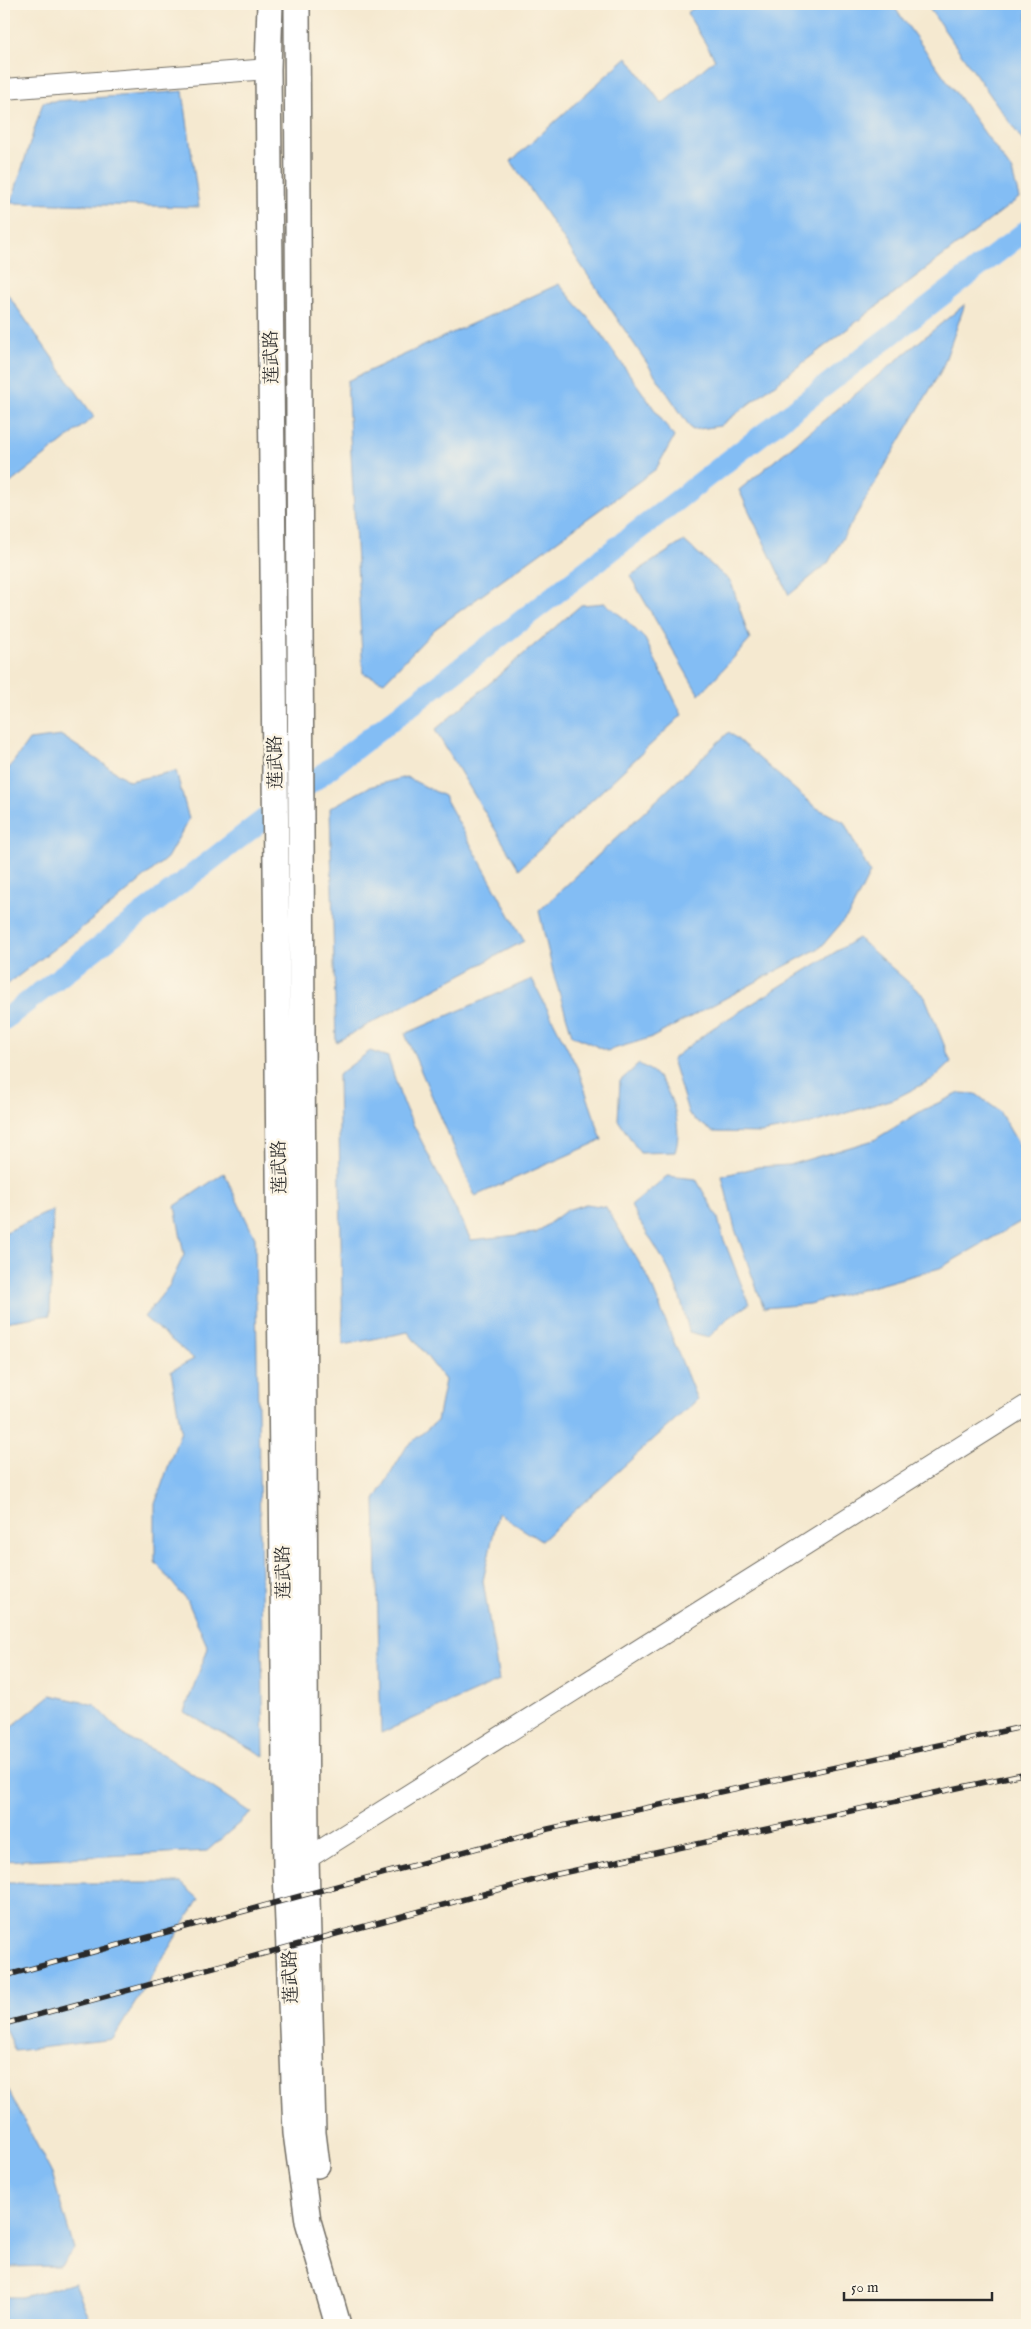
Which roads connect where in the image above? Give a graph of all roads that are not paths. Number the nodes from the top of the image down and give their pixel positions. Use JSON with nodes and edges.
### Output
{"nodes":[{"id":1,"x":270,"y":4,"type":"edge"},
{"id":2,"x":297,"y":4,"type":"edge"},
{"id":3,"x":268,"y":69,"type":"junction"},
{"id":4,"x":4,"y":89,"type":"edge"},
{"id":5,"x":1027,"y":1405,"type":"edge"},
{"id":6,"x":296,"y":1865,"type":"junction"},
{"id":7,"x":338,"y":2325,"type":"edge"},
{"id":8,"x":354,"y":2325,"type":"edge"}],
"edges":[{"from":1,"to":3,"type":"main road","name":"莲武路"},
{"from":2,"to":6,"type":"main road","name":"莲武路"},
{"from":3,"to":4,"type":"street"},
{"from":3,"to":6,"type":"main road","name":"莲武路"},
{"from":5,"to":6,"type":"street"},
{"from":6,"to":7,"type":"main road","name":"莲武路"},
{"from":6,"to":8,"type":"main road","name":"莲武路"}]}
